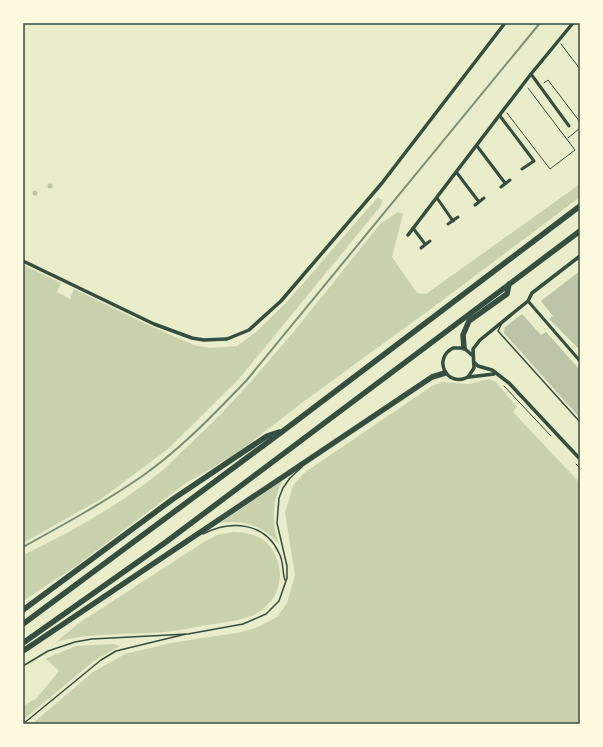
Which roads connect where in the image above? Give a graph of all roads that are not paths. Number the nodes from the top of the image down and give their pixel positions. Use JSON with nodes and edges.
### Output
{"nodes":[{"id":1,"x":505,"y":23,"type":"edge"},
{"id":2,"x":573,"y":23,"type":"edge"},
{"id":3,"x":531,"y":74,"type":"junction"},
{"id":4,"x":500,"y":116,"type":"junction"},
{"id":5,"x":569,"y":126,"type":"dead end"},
{"id":6,"x":477,"y":146,"type":"junction"},
{"id":7,"x":522,"y":169,"type":"dead end"},
{"id":8,"x":456,"y":172,"type":"junction"},
{"id":9,"x":510,"y":180,"type":"dead end"},
{"id":10,"x":505,"y":183,"type":"junction"},
{"id":11,"x":501,"y":187,"type":"dead end"},
{"id":12,"x":436,"y":198,"type":"junction"},
{"id":13,"x":484,"y":198,"type":"dead end"},
{"id":14,"x":479,"y":202,"type":"junction"},
{"id":15,"x":474,"y":205,"type":"dead end"},
{"id":16,"x":580,"y":206,"type":"edge"},
{"id":17,"x":458,"y":217,"type":"dead end"},
{"id":18,"x":453,"y":220,"type":"junction"},
{"id":19,"x":448,"y":224,"type":"dead end"},
{"id":20,"x":413,"y":228,"type":"junction"},
{"id":21,"x":580,"y":231,"type":"edge"},
{"id":22,"x":408,"y":235,"type":"dead end"},
{"id":23,"x":430,"y":240,"type":"dead end"},
{"id":24,"x":425,"y":244,"type":"junction"},
{"id":25,"x":421,"y":248,"type":"dead end"},
{"id":26,"x":580,"y":256,"type":"edge"},
{"id":27,"x":23,"y":261,"type":"edge"},
{"id":28,"x":509,"y":284,"type":"junction"},
{"id":29,"x":528,"y":301,"type":"junction"},
{"id":30,"x":504,"y":320,"type":"junction"},
{"id":31,"x":464,"y":348,"type":"junction"},
{"id":32,"x":474,"y":358,"type":"junction"},
{"id":33,"x":580,"y":361,"type":"edge"},
{"id":34,"x":445,"y":373,"type":"junction"},
{"id":35,"x":494,"y":374,"type":"junction"},
{"id":36,"x":464,"y":379,"type":"junction"},
{"id":37,"x":580,"y":422,"type":"edge"},
{"id":38,"x":283,"y":431,"type":"junction"},
{"id":39,"x":312,"y":459,"type":"junction"},
{"id":40,"x":580,"y":459,"type":"edge"},
{"id":41,"x":170,"y":552,"type":"junction"},
{"id":42,"x":286,"y":580,"type":"junction"},
{"id":43,"x":23,"y":610,"type":"edge"},
{"id":44,"x":23,"y":624,"type":"edge"},
{"id":45,"x":188,"y":634,"type":"junction"},
{"id":46,"x":23,"y":644,"type":"edge"},
{"id":47,"x":23,"y":651,"type":"edge"},
{"id":48,"x":23,"y":666,"type":"edge"},
{"id":49,"x":23,"y":724,"type":"edge"}],
"edges":[{"from":1,"to":27,"type":"street"},
{"from":2,"to":3,"type":"street"},
{"from":3,"to":4,"type":"street"},
{"from":3,"to":5,"type":"street"},
{"from":4,"to":6,"type":"street"},
{"from":4,"to":7,"type":"street"},
{"from":6,"to":8,"type":"street"},
{"from":6,"to":10,"type":"street"},
{"from":8,"to":12,"type":"street"},
{"from":8,"to":14,"type":"street"},
{"from":9,"to":10,"type":"street"},
{"from":10,"to":11,"type":"street"},
{"from":12,"to":18,"type":"street"},
{"from":12,"to":20,"type":"street"},
{"from":13,"to":14,"type":"street"},
{"from":14,"to":15,"type":"street"},
{"from":16,"to":38,"type":"highway"},
{"from":17,"to":18,"type":"street"},
{"from":18,"to":19,"type":"street"},
{"from":20,"to":22,"type":"street"},
{"from":20,"to":24,"type":"street"},
{"from":21,"to":28,"type":"highway"},
{"from":23,"to":24,"type":"street"},
{"from":24,"to":25,"type":"street"},
{"from":26,"to":29,"type":"street"},
{"from":28,"to":31,"type":"highway"},
{"from":28,"to":46,"type":"highway"},
{"from":29,"to":30,"type":"street"},
{"from":29,"to":33,"type":"street"},
{"from":30,"to":32,"type":"street"},
{"from":30,"to":37,"type":"lane"},
{"from":31,"to":32,"type":"street"},
{"from":31,"to":34,"type":"street"},
{"from":32,"to":35,"type":"street"},
{"from":32,"to":36,"type":"street"},
{"from":34,"to":36,"type":"street"},
{"from":34,"to":39,"type":"highway"},
{"from":35,"to":36,"type":"street"},
{"from":35,"to":40,"type":"street"},
{"from":38,"to":43,"type":"highway"},
{"from":38,"to":44,"type":"highway"},
{"from":39,"to":41,"type":"highway"},
{"from":39,"to":42,"type":"lane"},
{"from":41,"to":42,"type":"lane"},
{"from":41,"to":47,"type":"highway"},
{"from":42,"to":45,"type":"lane"},
{"from":45,"to":48,"type":"lane"},
{"from":45,"to":49,"type":"lane"}]}
